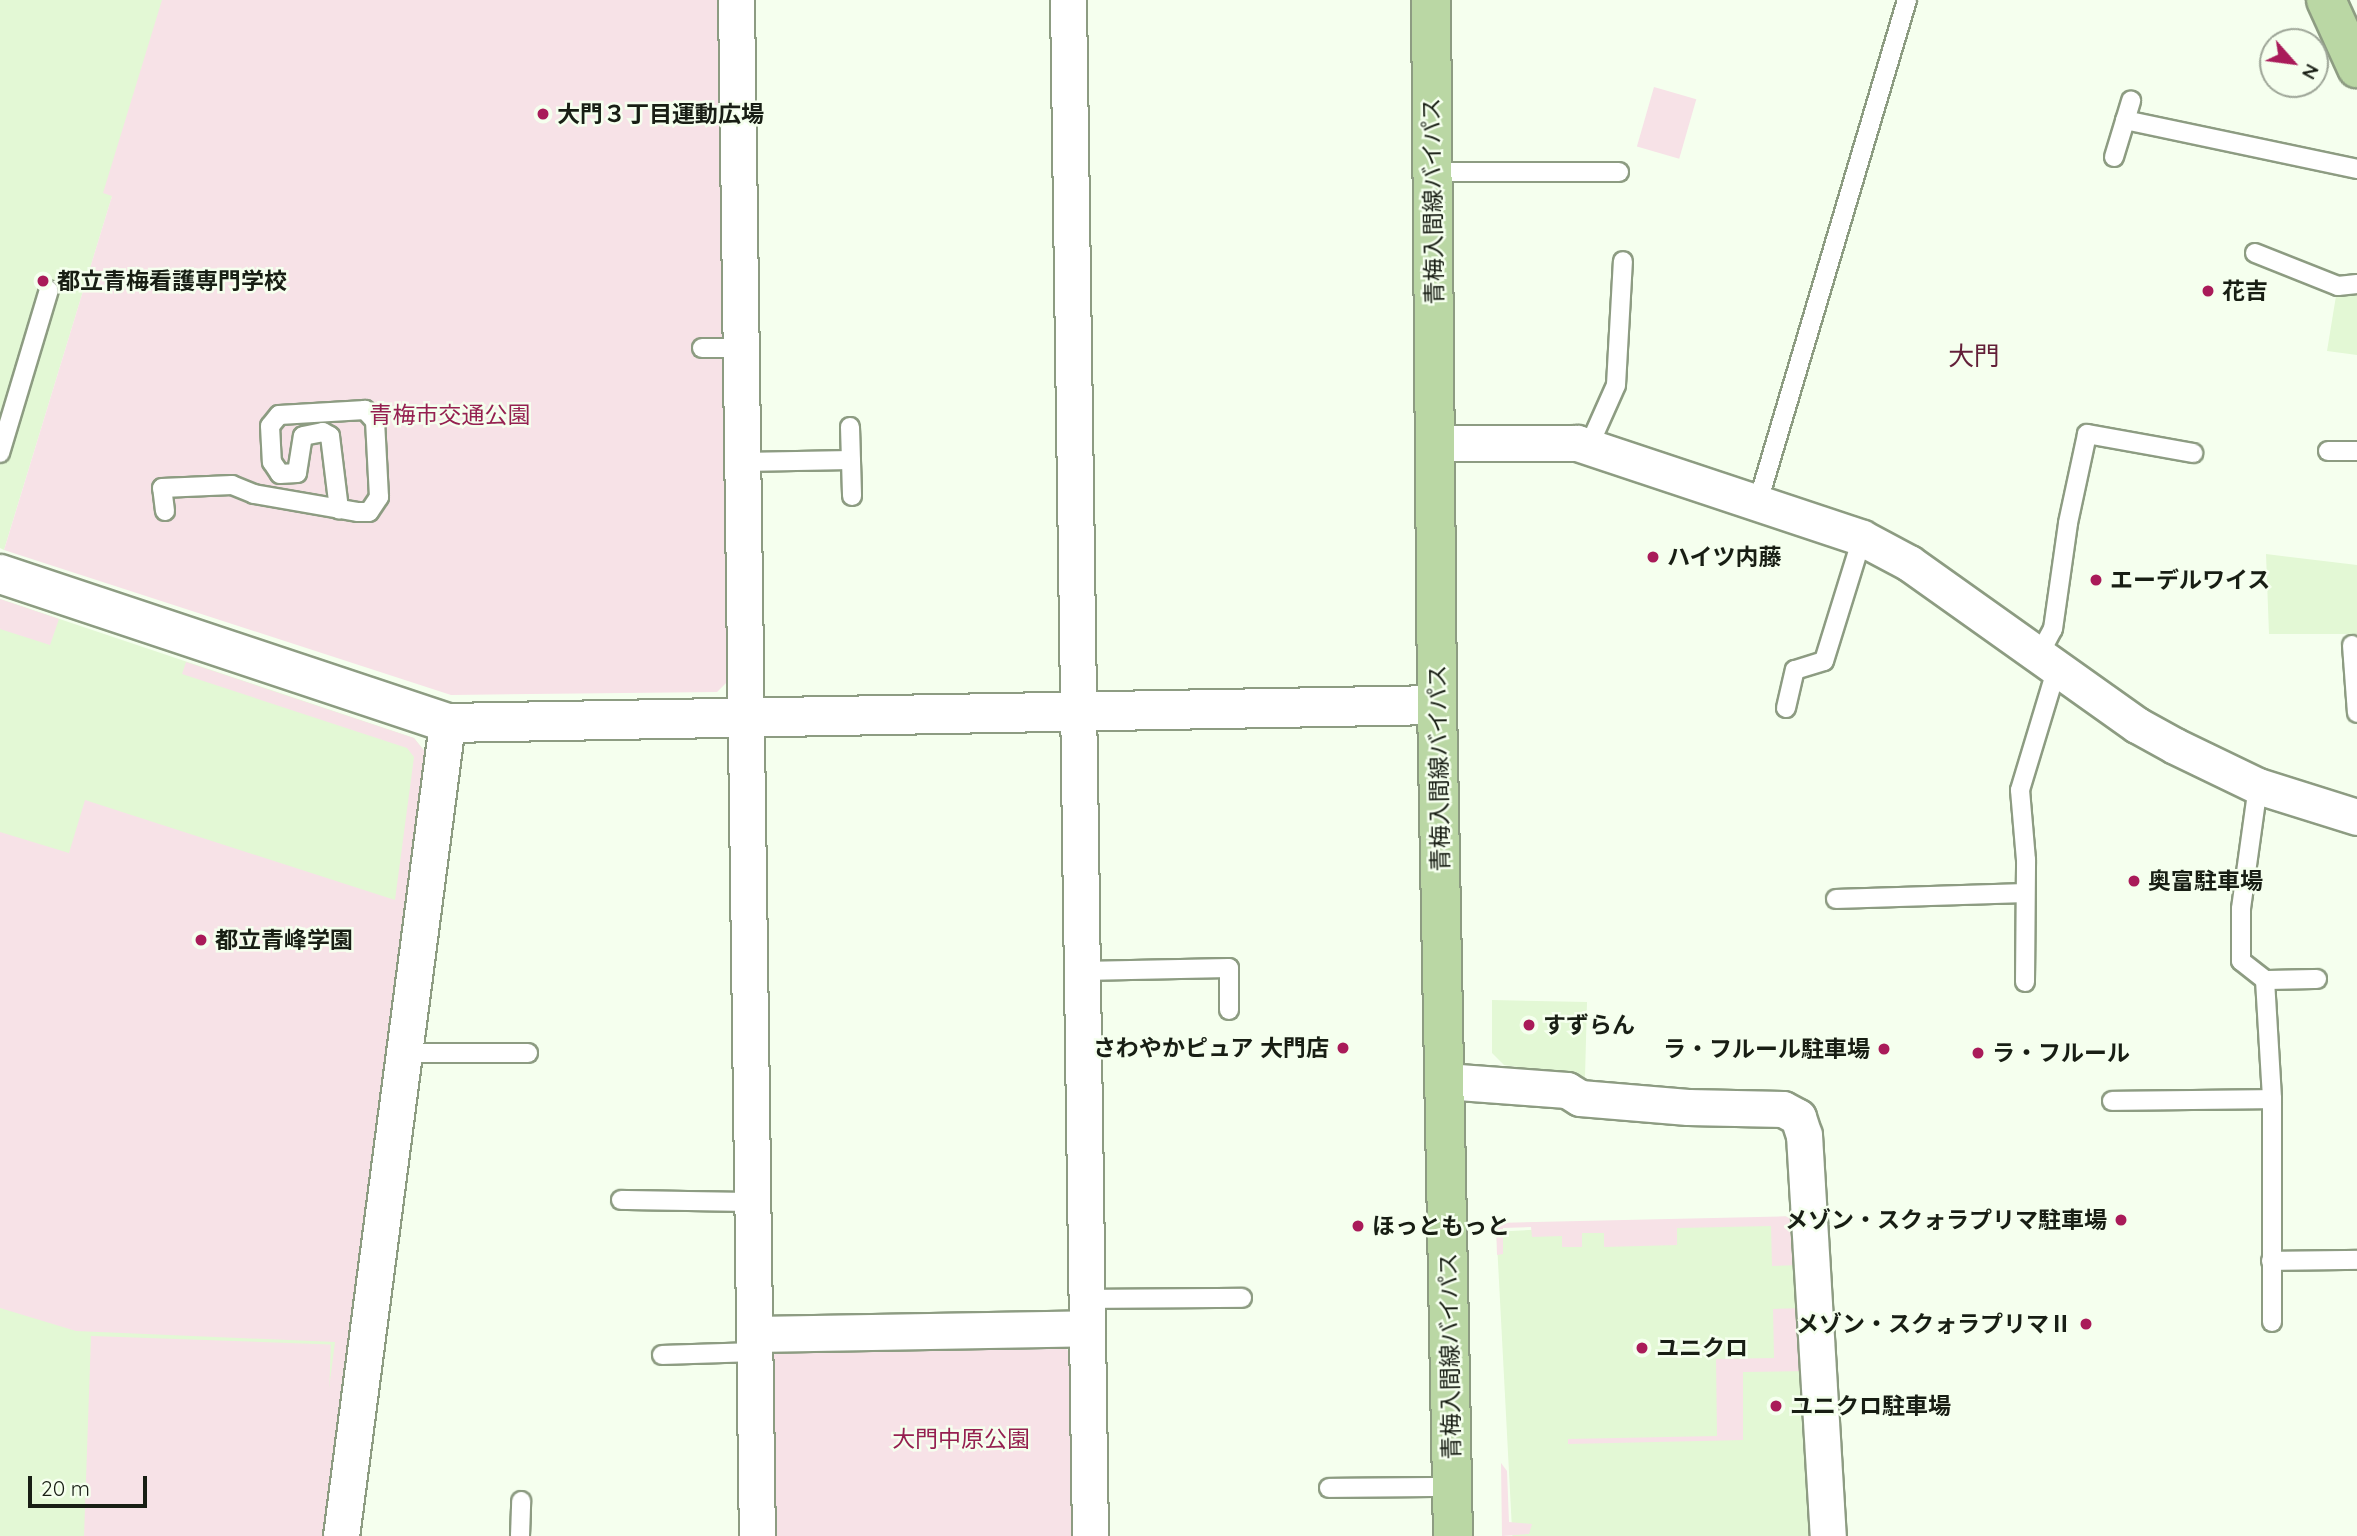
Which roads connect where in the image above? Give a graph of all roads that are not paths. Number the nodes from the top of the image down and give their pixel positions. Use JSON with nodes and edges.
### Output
{"nodes":[{"id":1,"x":736,"y":0,"type":"edge"},
{"id":2,"x":1068,"y":0,"type":"edge"},
{"id":3,"x":1431,"y":0,"type":"edge"},
{"id":4,"x":1907,"y":0,"type":"edge"},
{"id":5,"x":2326,"y":0,"type":"edge"},
{"id":6,"x":2357,"y":68,"type":"edge"},
{"id":7,"x":2131,"y":100,"type":"dead end"},
{"id":8,"x":2125,"y":120,"type":"junction"},
{"id":9,"x":2114,"y":157,"type":"dead end"},
{"id":10,"x":2357,"y":169,"type":"edge"},
{"id":11,"x":1433,"y":172,"type":"junction"},
{"id":12,"x":1619,"y":172,"type":"dead end"},
{"id":13,"x":2255,"y":253,"type":"dead end"},
{"id":14,"x":1623,"y":261,"type":"dead end"},
{"id":15,"x":2357,"y":284,"type":"edge"},
{"id":16,"x":49,"y":290,"type":"dead end"},
{"id":17,"x":702,"y":348,"type":"dead end"},
{"id":18,"x":742,"y":348,"type":"junction"},
{"id":19,"x":850,"y":427,"type":"dead end"},
{"id":20,"x":1436,"y":443,"type":"junction"},
{"id":21,"x":1588,"y":448,"type":"junction"},
{"id":22,"x":2328,"y":451,"type":"dead end"},
{"id":23,"x":2357,"y":451,"type":"edge"},
{"id":24,"x":0,"y":453,"type":"edge"},
{"id":25,"x":2193,"y":453,"type":"dead end"},
{"id":26,"x":851,"y":460,"type":"junction"},
{"id":27,"x":742,"y":462,"type":"junction"},
{"id":28,"x":852,"y":496,"type":"dead end"},
{"id":29,"x":1758,"y":502,"type":"junction"},
{"id":30,"x":339,"y":509,"type":"junction"},
{"id":31,"x":165,"y":511,"type":"dead end"},
{"id":32,"x":1862,"y":538,"type":"junction"},
{"id":33,"x":0,"y":574,"type":"edge"},
{"id":34,"x":2352,"y":645,"type":"dead end"},
{"id":35,"x":2049,"y":659,"type":"junction"},
{"id":36,"x":1437,"y":705,"type":"junction"},
{"id":37,"x":1786,"y":708,"type":"dead end"},
{"id":38,"x":1077,"y":711,"type":"junction"},
{"id":39,"x":2357,"y":713,"type":"edge"},
{"id":40,"x":748,"y":718,"type":"junction"},
{"id":41,"x":447,"y":723,"type":"junction"},
{"id":42,"x":2258,"y":786,"type":"junction"},
{"id":43,"x":2357,"y":817,"type":"edge"},
{"id":44,"x":2025,"y":893,"type":"junction"},
{"id":45,"x":1836,"y":900,"type":"dead end"},
{"id":46,"x":1082,"y":971,"type":"junction"},
{"id":47,"x":2317,"y":979,"type":"dead end"},
{"id":48,"x":2266,"y":980,"type":"junction"},
{"id":49,"x":2025,"y":982,"type":"dead end"},
{"id":50,"x":1229,"y":1010,"type":"dead end"},
{"id":51,"x":404,"y":1053,"type":"junction"},
{"id":52,"x":528,"y":1053,"type":"dead end"},
{"id":53,"x":1445,"y":1081,"type":"junction"},
{"id":54,"x":2272,"y":1099,"type":"junction"},
{"id":55,"x":2112,"y":1101,"type":"dead end"},
{"id":56,"x":621,"y":1200,"type":"dead end"},
{"id":57,"x":755,"y":1202,"type":"junction"},
{"id":58,"x":2357,"y":1259,"type":"edge"},
{"id":59,"x":2271,"y":1261,"type":"junction"},
{"id":60,"x":1242,"y":1298,"type":"dead end"},
{"id":61,"x":1087,"y":1314,"type":"junction"},
{"id":62,"x":2272,"y":1322,"type":"dead end"},
{"id":63,"x":756,"y":1343,"type":"junction"},
{"id":64,"x":662,"y":1355,"type":"dead end"},
{"id":65,"x":1452,"y":1487,"type":"junction"},
{"id":66,"x":1329,"y":1488,"type":"dead end"},
{"id":67,"x":521,"y":1501,"type":"dead end"},
{"id":68,"x":341,"y":1536,"type":"edge"},
{"id":69,"x":520,"y":1536,"type":"edge"},
{"id":70,"x":757,"y":1536,"type":"edge"},
{"id":71,"x":1090,"y":1536,"type":"edge"},
{"id":72,"x":1453,"y":1536,"type":"edge"},
{"id":73,"x":1828,"y":1536,"type":"edge"}],
"edges":[{"from":1,"to":18,"type":"street"},
{"from":2,"to":38,"type":"street"},
{"from":3,"to":11,"type":"main road","name":"青梅入間線バイパス"},
{"from":4,"to":29,"type":"lane"},
{"from":5,"to":6,"type":"main road"},
{"from":7,"to":8,"type":"lane"},
{"from":8,"to":9,"type":"lane"},
{"from":8,"to":10,"type":"lane"},
{"from":11,"to":12,"type":"lane"},
{"from":11,"to":20,"type":"main road","name":"青梅入間線バイパス"},
{"from":13,"to":15,"type":"lane"},
{"from":14,"to":21,"type":"lane"},
{"from":16,"to":24,"type":"lane"},
{"from":17,"to":18,"type":"lane"},
{"from":18,"to":27,"type":"street"},
{"from":19,"to":26,"type":"lane"},
{"from":20,"to":21,"type":"street"},
{"from":20,"to":36,"type":"main road","name":"青梅入間線バイパス"},
{"from":21,"to":29,"type":"street"},
{"from":22,"to":23,"type":"lane"},
{"from":25,"to":35,"type":"lane"},
{"from":26,"to":27,"type":"lane"},
{"from":26,"to":28,"type":"lane"},
{"from":27,"to":40,"type":"street"},
{"from":29,"to":32,"type":"street"},
{"from":30,"to":30,"type":"lane"},
{"from":30,"to":31,"type":"lane"},
{"from":32,"to":35,"type":"street"},
{"from":32,"to":37,"type":"lane"},
{"from":33,"to":41,"type":"street"},
{"from":34,"to":39,"type":"lane"},
{"from":35,"to":42,"type":"street"},
{"from":35,"to":44,"type":"lane"},
{"from":36,"to":38,"type":"street"},
{"from":36,"to":53,"type":"main road","name":"青梅入間線バイパス"},
{"from":38,"to":40,"type":"street"},
{"from":38,"to":46,"type":"street"},
{"from":40,"to":41,"type":"street"},
{"from":40,"to":57,"type":"street"},
{"from":41,"to":51,"type":"street"},
{"from":42,"to":43,"type":"street"},
{"from":42,"to":48,"type":"lane"},
{"from":44,"to":45,"type":"lane"},
{"from":44,"to":49,"type":"lane"},
{"from":46,"to":50,"type":"lane"},
{"from":46,"to":61,"type":"street"},
{"from":47,"to":48,"type":"lane"},
{"from":48,"to":54,"type":"lane"},
{"from":51,"to":52,"type":"lane"},
{"from":51,"to":68,"type":"street"},
{"from":53,"to":65,"type":"main road","name":"青梅入間線バイパス"},
{"from":53,"to":73,"type":"street"},
{"from":54,"to":55,"type":"lane"},
{"from":54,"to":59,"type":"lane"},
{"from":56,"to":57,"type":"lane"},
{"from":57,"to":63,"type":"street"},
{"from":58,"to":59,"type":"lane"},
{"from":59,"to":62,"type":"lane"},
{"from":60,"to":61,"type":"lane"},
{"from":61,"to":63,"type":"street"},
{"from":61,"to":71,"type":"street"},
{"from":63,"to":64,"type":"lane"},
{"from":63,"to":70,"type":"street"},
{"from":65,"to":66,"type":"lane"},
{"from":65,"to":72,"type":"main road","name":"青梅入間線バイパス"},
{"from":67,"to":69,"type":"lane"}]}
